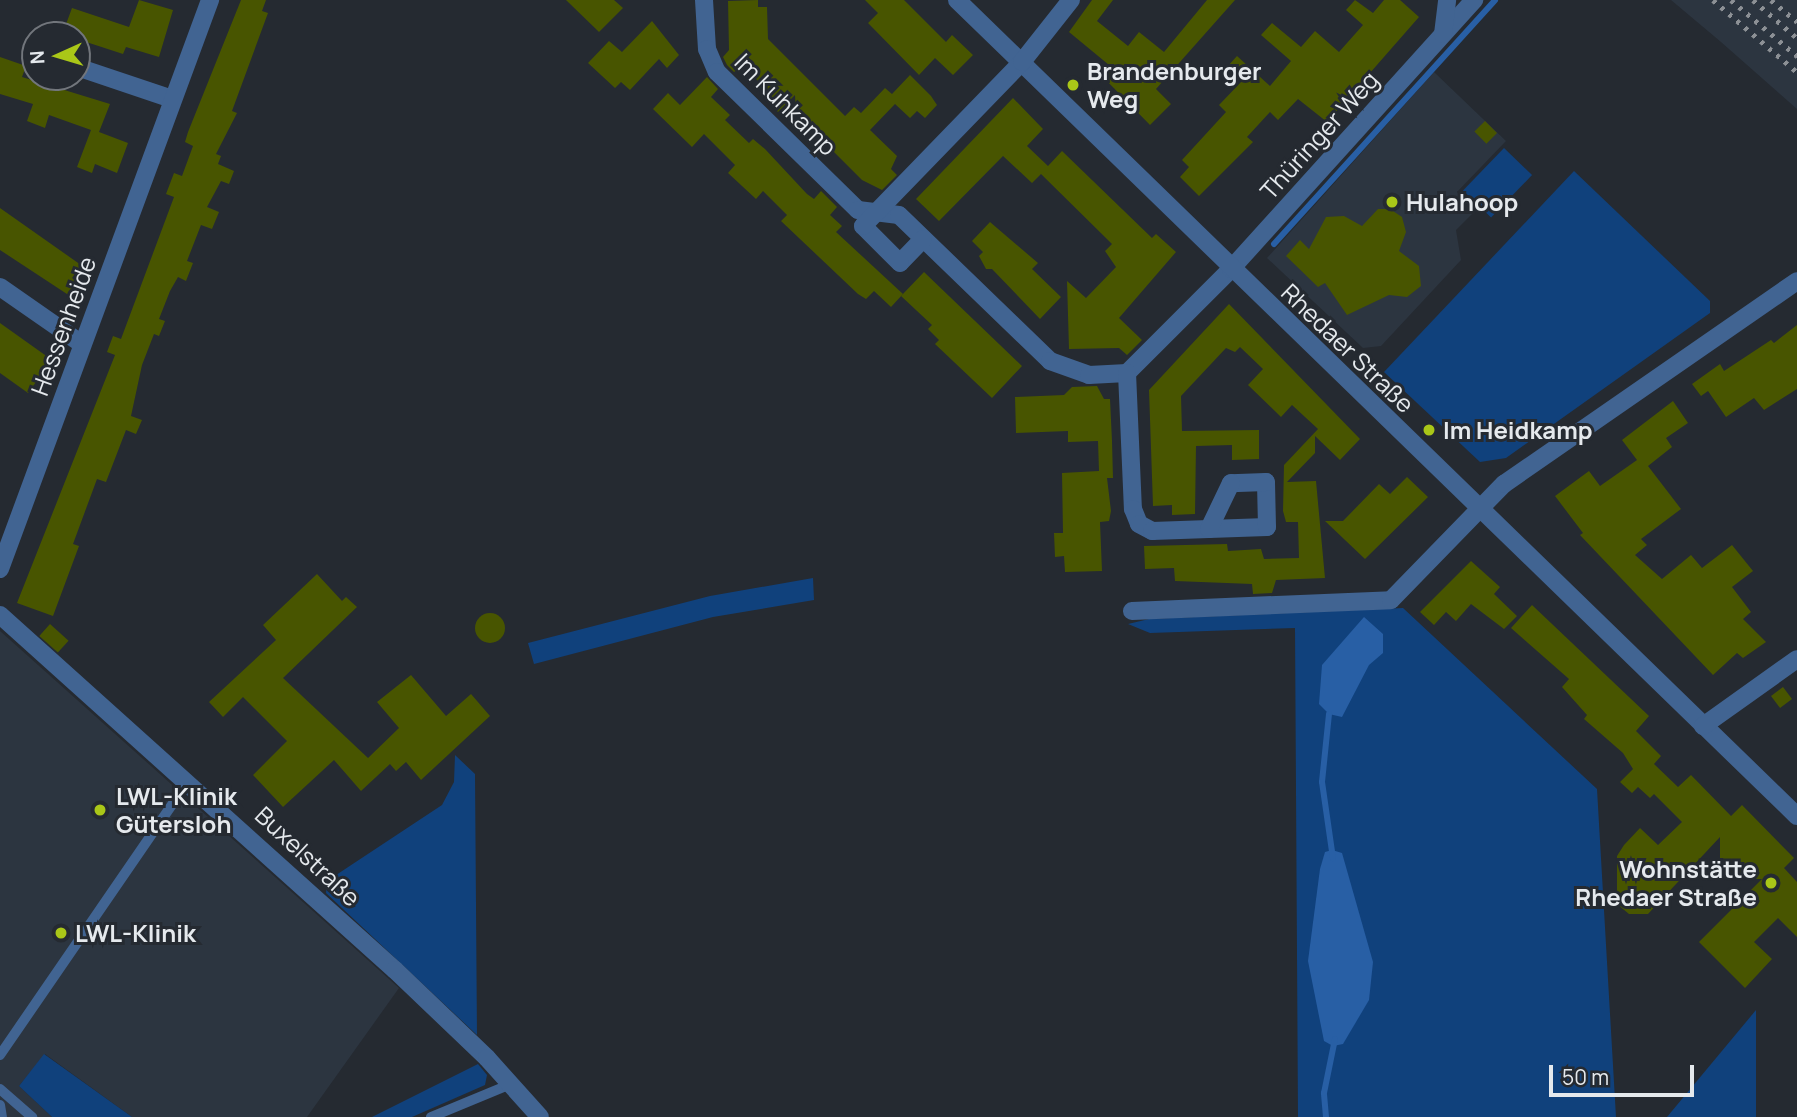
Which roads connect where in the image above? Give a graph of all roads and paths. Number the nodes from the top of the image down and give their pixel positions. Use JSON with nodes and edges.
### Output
{"nodes":[{"id":1,"x":210,"y":0,"type":"edge"},
{"id":2,"x":704,"y":0,"type":"edge"},
{"id":3,"x":957,"y":0,"type":"edge"},
{"id":4,"x":1071,"y":0,"type":"edge"},
{"id":5,"x":1447,"y":0,"type":"edge"},
{"id":6,"x":1474,"y":0,"type":"edge"},
{"id":7,"x":1443,"y":34,"type":"junction"},
{"id":8,"x":1022,"y":62,"type":"junction"},
{"id":9,"x":91,"y":72,"type":"edge"},
{"id":10,"x":172,"y":99,"type":"junction"},
{"id":11,"x":877,"y":212,"type":"junction"},
{"id":12,"x":923,"y":239,"type":"junction"},
{"id":13,"x":1231,"y":269,"type":"junction"},
{"id":14,"x":1797,"y":281,"type":"edge"},
{"id":15,"x":0,"y":287,"type":"edge"},
{"id":16,"x":82,"y":344,"type":"junction"},
{"id":17,"x":1128,"y":373,"type":"junction"},
{"id":18,"x":1479,"y":509,"type":"junction"},
{"id":19,"x":1209,"y":529,"type":"dead end"},
{"id":20,"x":0,"y":569,"type":"edge"},
{"id":21,"x":1132,"y":611,"type":"dead end"},
{"id":22,"x":0,"y":615,"type":"edge"},
{"id":23,"x":1797,"y":659,"type":"edge"},
{"id":24,"x":1703,"y":726,"type":"junction"},
{"id":25,"x":188,"y":781,"type":"junction"},
{"id":26,"x":1797,"y":816,"type":"edge"},
{"id":27,"x":0,"y":1055,"type":"edge"},
{"id":28,"x":511,"y":1084,"type":"junction"},
{"id":29,"x":0,"y":1089,"type":"edge"},
{"id":30,"x":0,"y":1105,"type":"edge"},
{"id":31,"x":2,"y":1117,"type":"edge"},
{"id":32,"x":32,"y":1117,"type":"edge"},
{"id":33,"x":431,"y":1117,"type":"edge"},
{"id":34,"x":540,"y":1117,"type":"edge"}],
"edges":[{"from":1,"to":10,"type":"street","name":"Hessenheide"},
{"from":2,"to":11,"type":"street","name":"Im Kuhkamp"},
{"from":3,"to":8,"type":"street","name":"Rhedaer Straße"},
{"from":4,"to":8,"type":"street"},
{"from":5,"to":7,"type":"street"},
{"from":6,"to":7,"type":"street","name":"Thüringer Weg"},
{"from":7,"to":13,"type":"street","name":"Thüringer Weg"},
{"from":8,"to":11,"type":"street"},
{"from":8,"to":13,"type":"street","name":"Rhedaer Straße"},
{"from":9,"to":10,"type":"street"},
{"from":10,"to":16,"type":"street","name":"Hessenheide"},
{"from":11,"to":12,"type":"street","name":"Im Kuhkamp"},
{"from":11,"to":12,"type":"street"},
{"from":12,"to":17,"type":"street","name":"Im Kuhkamp"},
{"from":13,"to":17,"type":"street"},
{"from":13,"to":18,"type":"street","name":"Rhedaer Straße"},
{"from":14,"to":18,"type":"street"},
{"from":15,"to":16,"type":"street"},
{"from":16,"to":20,"type":"street","name":"Hessenheide"},
{"from":17,"to":19,"type":"street"},
{"from":18,"to":21,"type":"street"},
{"from":18,"to":24,"type":"street","name":"Rhedaer Straße"},
{"from":22,"to":25,"type":"street","name":"Buxelstraße"},
{"from":23,"to":24,"type":"street"},
{"from":24,"to":26,"type":"street","name":"Rhedaer Straße"},
{"from":25,"to":27,"type":"lane"},
{"from":25,"to":28,"type":"street","name":"Buxelstraße"},
{"from":28,"to":33,"type":"lane"},
{"from":28,"to":34,"type":"street","name":"Buxelstraße"},
{"from":29,"to":32,"type":"lane"},
{"from":30,"to":31,"type":"lane"}]}
